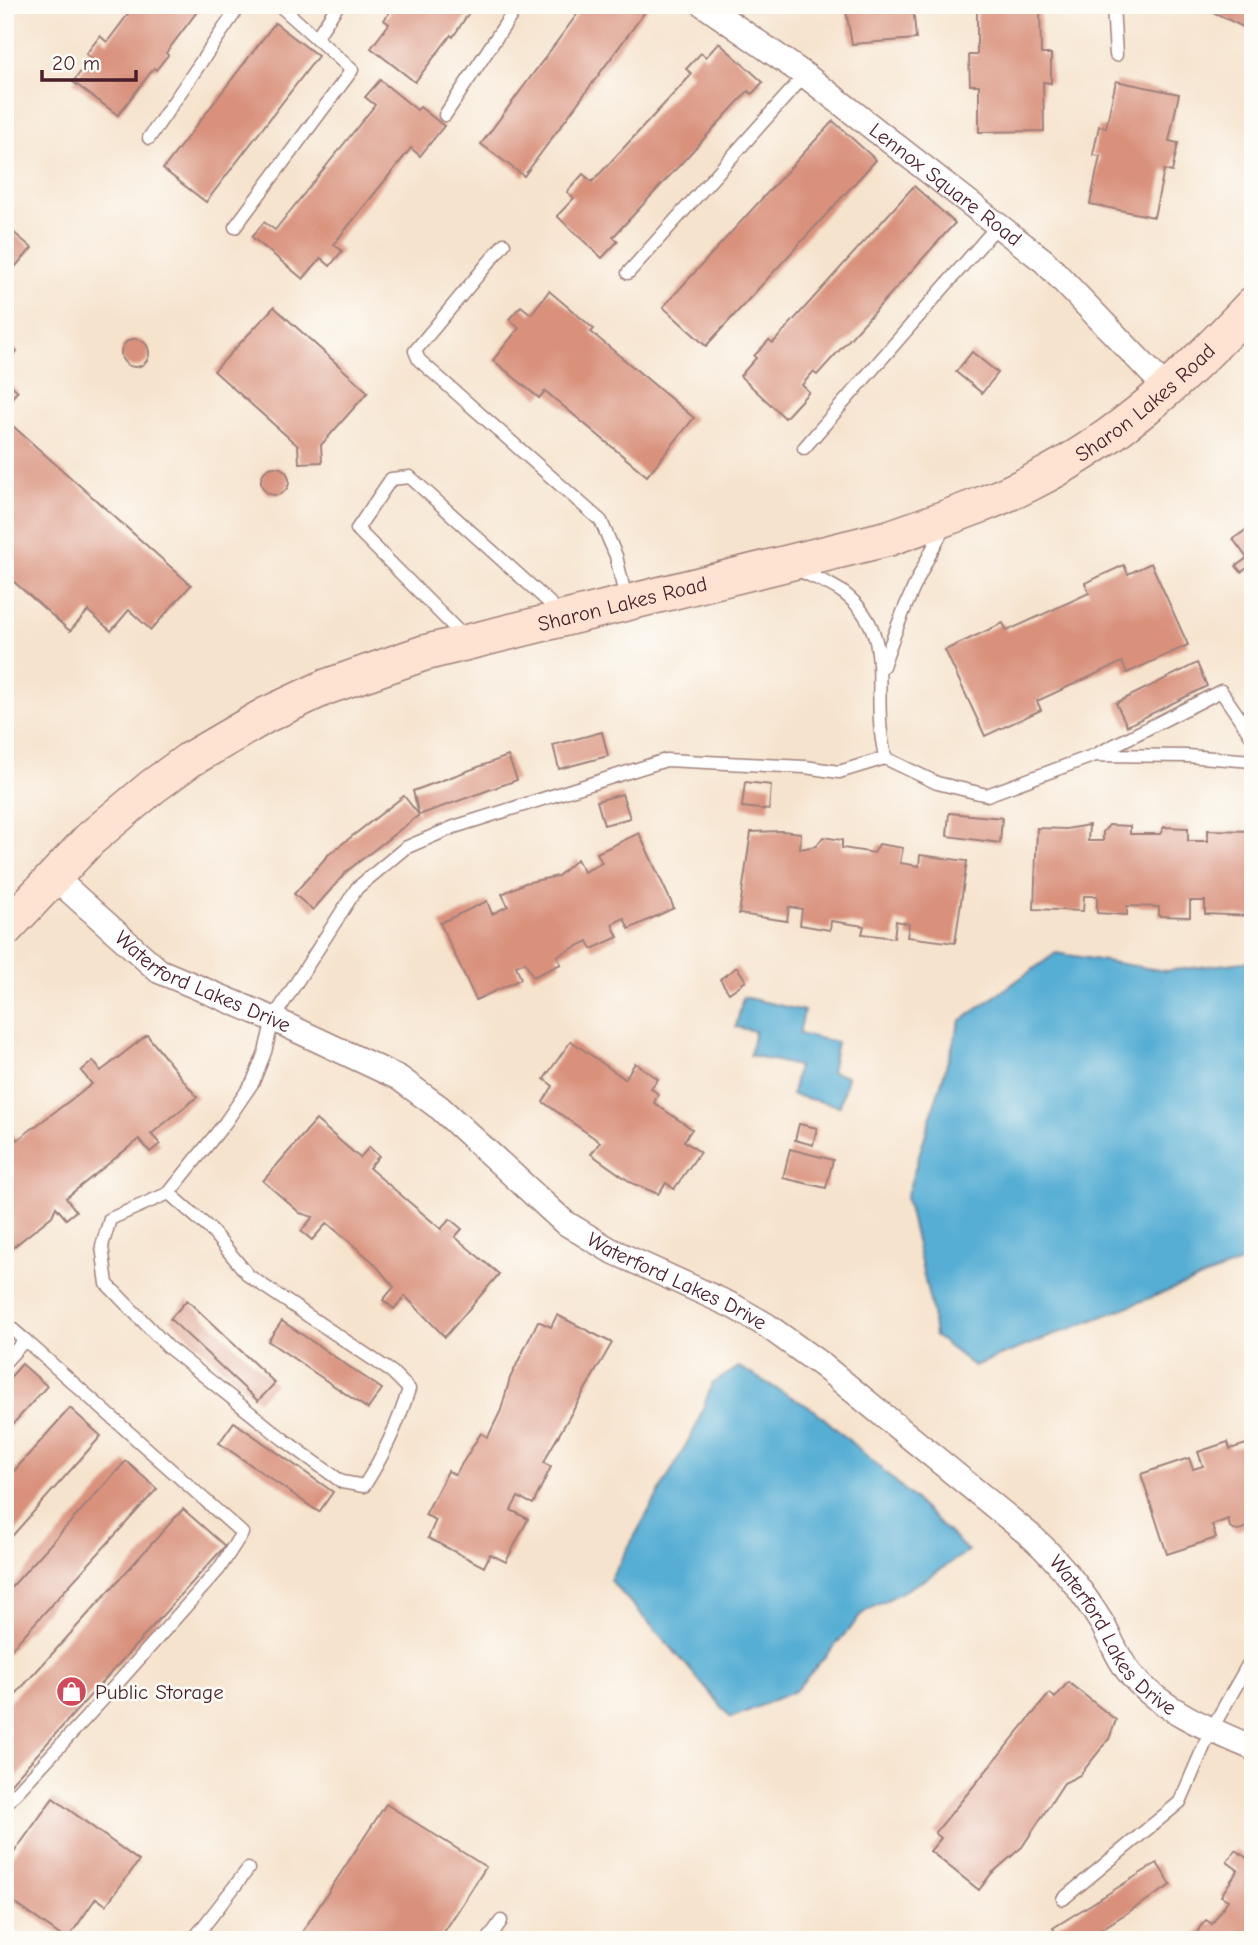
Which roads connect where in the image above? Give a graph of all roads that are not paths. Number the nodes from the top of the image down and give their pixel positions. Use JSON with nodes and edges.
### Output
{"nodes":[{"id":1,"x":240,"y":5,"type":"edge"},
{"id":2,"x":279,"y":5,"type":"edge"},
{"id":3,"x":338,"y":5,"type":"edge"},
{"id":4,"x":518,"y":5,"type":"edge"},
{"id":5,"x":704,"y":5,"type":"edge"},
{"id":6,"x":1113,"y":5,"type":"edge"},
{"id":7,"x":316,"y":37,"type":"junction"},
{"id":8,"x":1116,"y":55,"type":"dead end"},
{"id":9,"x":805,"y":75,"type":"junction"},
{"id":10,"x":444,"y":116,"type":"dead end"},
{"id":11,"x":149,"y":138,"type":"dead end"},
{"id":12,"x":999,"y":225,"type":"junction"},
{"id":13,"x":235,"y":227,"type":"dead end"},
{"id":14,"x":504,"y":244,"type":"dead end"},
{"id":15,"x":628,"y":273,"type":"dead end"},
{"id":16,"x":1253,"y":304,"type":"edge"},
{"id":17,"x":1167,"y":389,"type":"junction"},
{"id":18,"x":804,"y":448,"type":"dead end"},
{"id":19,"x":951,"y":516,"type":"junction"},
{"id":20,"x":787,"y":564,"type":"junction"},
{"id":21,"x":627,"y":604,"type":"junction"},
{"id":22,"x":567,"y":618,"type":"junction"},
{"id":23,"x":469,"y":642,"type":"junction"},
{"id":24,"x":880,"y":673,"type":"junction"},
{"id":25,"x":1253,"y":738,"type":"edge"},
{"id":26,"x":1095,"y":755,"type":"junction"},
{"id":27,"x":885,"y":758,"type":"junction"},
{"id":28,"x":1253,"y":761,"type":"edge"},
{"id":29,"x":53,"y":876,"type":"junction"},
{"id":30,"x":5,"y":929,"type":"edge"},
{"id":31,"x":272,"y":1019,"type":"junction"},
{"id":32,"x":169,"y":1193,"type":"junction"},
{"id":33,"x":5,"y":1323,"type":"edge"},
{"id":34,"x":25,"y":1340,"type":"junction"},
{"id":35,"x":5,"y":1362,"type":"edge"},
{"id":36,"x":1253,"y":1656,"type":"edge"},
{"id":37,"x":1211,"y":1730,"type":"junction"},
{"id":38,"x":1253,"y":1748,"type":"edge"},
{"id":39,"x":5,"y":1805,"type":"edge"},
{"id":40,"x":248,"y":1868,"type":"dead end"},
{"id":41,"x":1063,"y":1899,"type":"dead end"},
{"id":42,"x":501,"y":1921,"type":"dead end"},
{"id":43,"x":193,"y":1940,"type":"edge"},
{"id":44,"x":488,"y":1940,"type":"edge"}],
"edges":[{"from":1,"to":11,"type":"lane"},
{"from":2,"to":7,"type":"lane"},
{"from":3,"to":7,"type":"lane"},
{"from":4,"to":10,"type":"lane"},
{"from":5,"to":9,"type":"street","name":"Lennox Square Road"},
{"from":6,"to":8,"type":"lane"},
{"from":7,"to":13,"type":"lane"},
{"from":9,"to":12,"type":"street","name":"Lennox Square Road"},
{"from":9,"to":15,"type":"lane"},
{"from":12,"to":17,"type":"street","name":"Lennox Square Road"},
{"from":12,"to":18,"type":"lane"},
{"from":14,"to":21,"type":"lane"},
{"from":16,"to":17,"type":"street","name":"Sharon Lakes Road"},
{"from":17,"to":19,"type":"street","name":"Sharon Lakes Road"},
{"from":19,"to":20,"type":"street","name":"Sharon Lakes Road"},
{"from":19,"to":24,"type":"lane"},
{"from":20,"to":21,"type":"street","name":"Sharon Lakes Road"},
{"from":20,"to":24,"type":"lane"},
{"from":21,"to":22,"type":"street","name":"Sharon Lakes Road"},
{"from":22,"to":23,"type":"street","name":"Sharon Lakes Road"},
{"from":22,"to":23,"type":"lane"},
{"from":23,"to":29,"type":"street","name":"Sharon Lakes Road"},
{"from":24,"to":27,"type":"lane"},
{"from":25,"to":26,"type":"lane"},
{"from":26,"to":27,"type":"lane"},
{"from":26,"to":28,"type":"lane"},
{"from":27,"to":31,"type":"lane"},
{"from":29,"to":30,"type":"street","name":"Sharon Lakes Road"},
{"from":29,"to":31,"type":"street","name":"Waterford Lakes Drive"},
{"from":31,"to":32,"type":"lane"},
{"from":31,"to":37,"type":"street","name":"Waterford Lakes Drive"},
{"from":32,"to":32,"type":"lane"},
{"from":33,"to":34,"type":"lane"},
{"from":34,"to":35,"type":"lane"},
{"from":34,"to":39,"type":"lane"},
{"from":36,"to":37,"type":"lane"},
{"from":37,"to":38,"type":"street","name":"Waterford Lakes Drive"},
{"from":37,"to":41,"type":"lane"},
{"from":40,"to":43,"type":"lane"},
{"from":42,"to":44,"type":"lane"}]}
